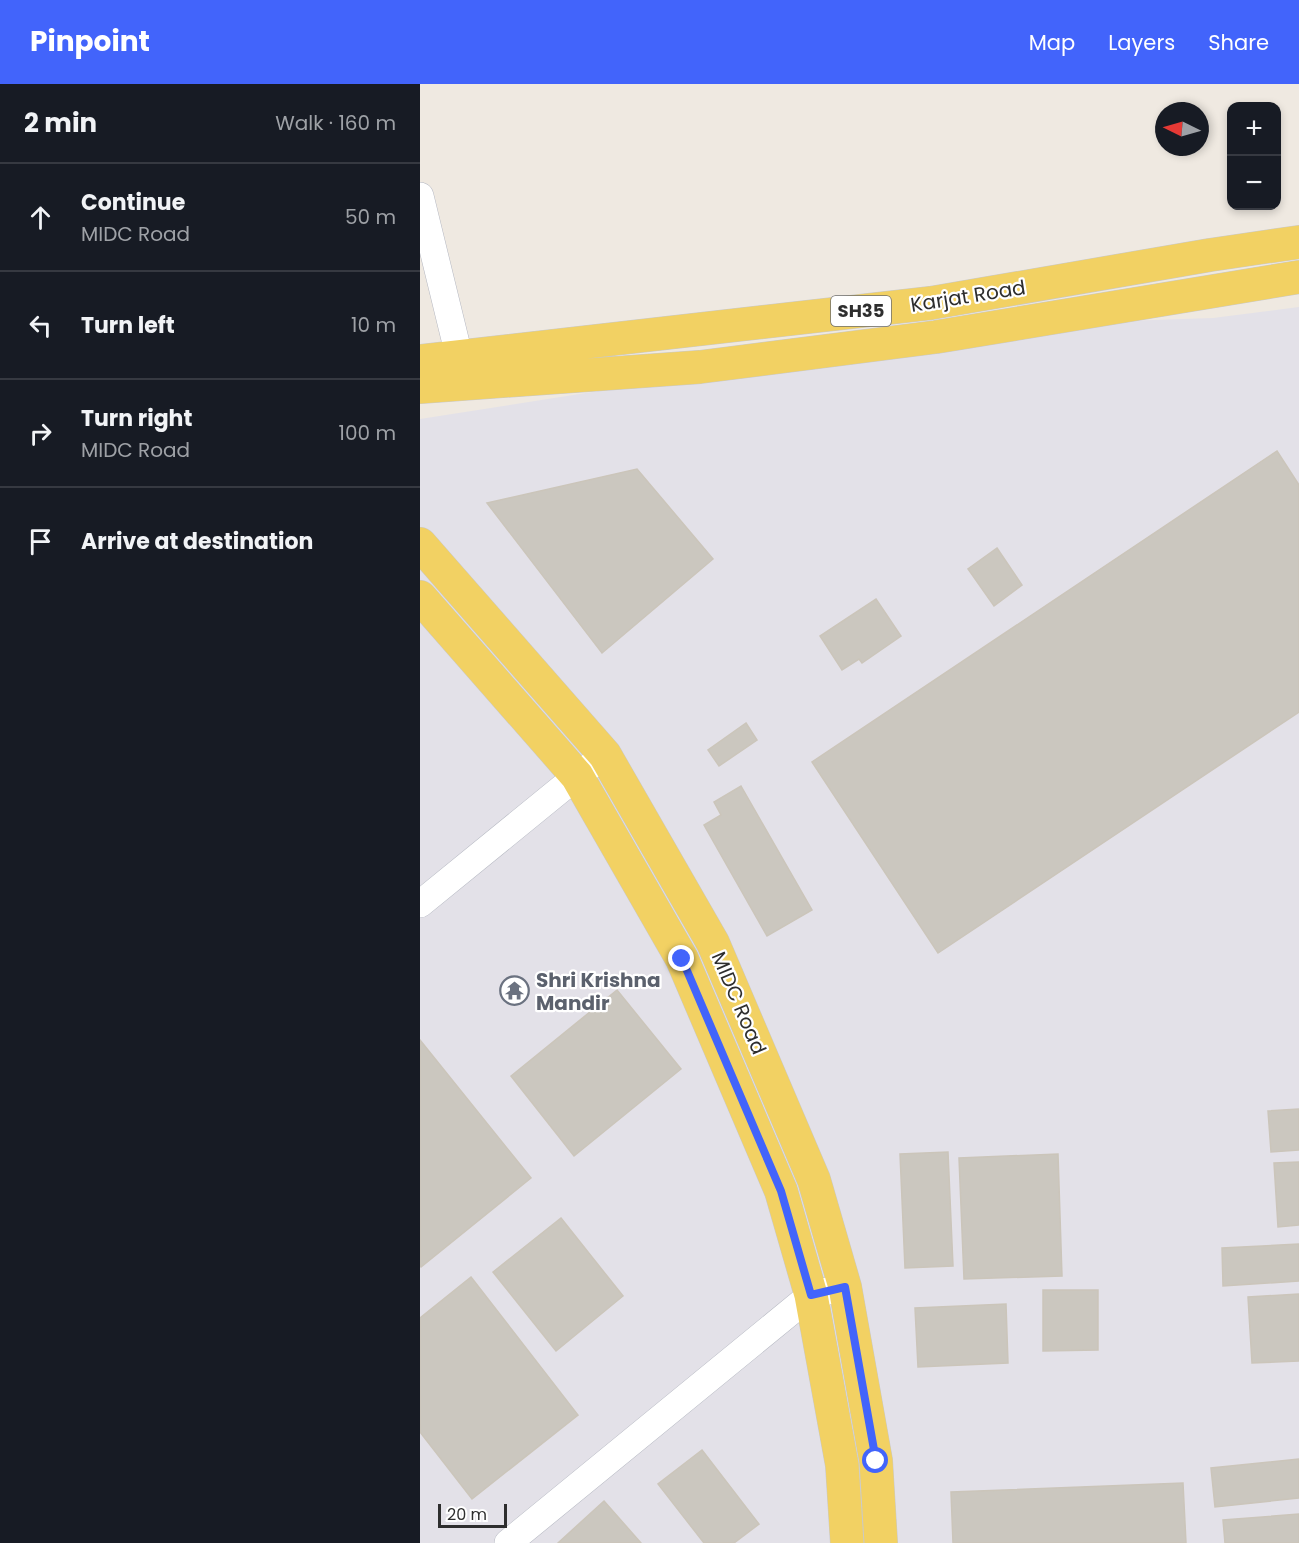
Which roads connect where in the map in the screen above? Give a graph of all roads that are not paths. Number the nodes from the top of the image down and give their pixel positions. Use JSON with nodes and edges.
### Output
{"nodes":[{"id":1,"x":420,"y":196,"type":"edge"},
{"id":2,"x":1299,"y":242,"type":"edge"},
{"id":3,"x":1299,"y":277,"type":"edge"},
{"id":4,"x":420,"y":361,"type":"edge"},
{"id":5,"x":462,"y":369,"type":"junction"},
{"id":6,"x":420,"y":387,"type":"edge"},
{"id":7,"x":420,"y":544,"type":"edge"},
{"id":8,"x":420,"y":597,"type":"edge"},
{"id":9,"x":605,"y":755,"type":"junction"},
{"id":10,"x":577,"y":776,"type":"junction"},
{"id":11,"x":420,"y":904,"type":"edge"},
{"id":12,"x":845,"y":1287,"type":"junction"},
{"id":13,"x":811,"y":1295,"type":"junction"},
{"id":14,"x":508,"y":1543,"type":"edge"},
{"id":15,"x":847,"y":1543,"type":"edge"},
{"id":16,"x":881,"y":1543,"type":"edge"}],
"edges":[{"from":1,"to":5,"type":"street"},
{"from":2,"to":5,"type":"main road","name":"Karjat Road","number":"SH35"},
{"from":3,"to":5,"type":"main road","name":"Karjat Road","number":"SH35"},
{"from":4,"to":5,"type":"main road","name":"Karjat Road","number":"SH35"},
{"from":5,"to":6,"type":"main road","name":"Karjat Road","number":"SH35"},
{"from":7,"to":9,"type":"main road","name":"MIDC Road"},
{"from":8,"to":10,"type":"main road","name":"MIDC Road"},
{"from":9,"to":10,"type":"street"},
{"from":9,"to":12,"type":"main road","name":"MIDC Road"},
{"from":10,"to":11,"type":"street"},
{"from":10,"to":13,"type":"main road","name":"MIDC Road"},
{"from":12,"to":13,"type":"street"},
{"from":12,"to":16,"type":"main road","name":"MIDC Road"},
{"from":13,"to":14,"type":"street"},
{"from":13,"to":15,"type":"main road","name":"MIDC Road"}]}
